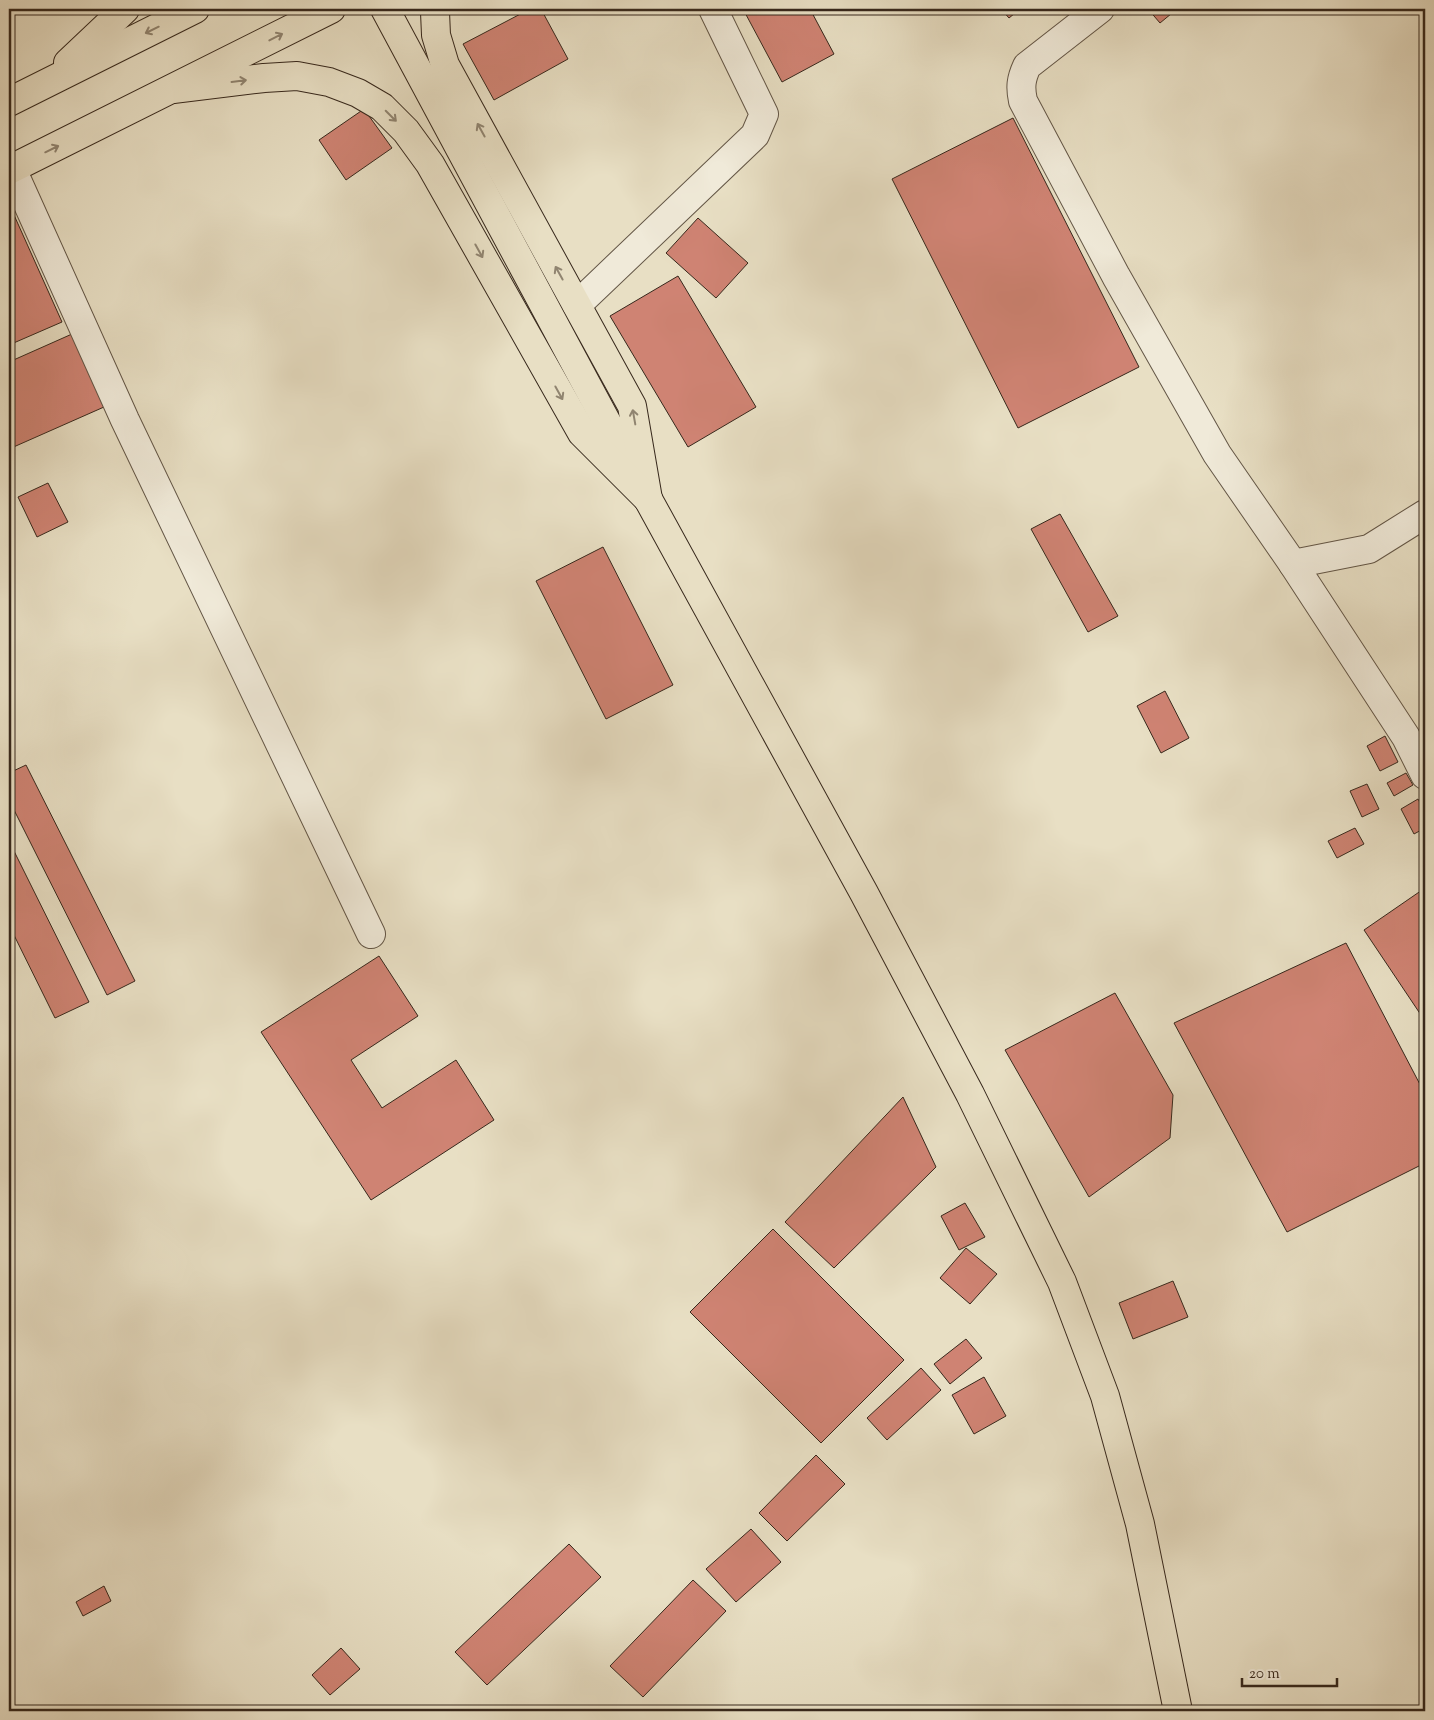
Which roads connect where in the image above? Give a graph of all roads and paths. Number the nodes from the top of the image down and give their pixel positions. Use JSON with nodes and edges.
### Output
{"nodes":[{"id":1,"x":125,"y":9,"type":"edge"},
{"id":2,"x":195,"y":9,"type":"edge"},
{"id":3,"x":331,"y":9,"type":"edge"},
{"id":4,"x":385,"y":9,"type":"edge"},
{"id":5,"x":436,"y":9,"type":"edge"},
{"id":6,"x":713,"y":9,"type":"edge"},
{"id":7,"x":1100,"y":9,"type":"edge"},
{"id":8,"x":49,"y":82,"type":"junction"},
{"id":9,"x":173,"y":89,"type":"junction"},
{"id":10,"x":9,"y":102,"type":"edge"},
{"id":11,"x":10,"y":170,"type":"edge"},
{"id":12,"x":577,"y":304,"type":"junction"},
{"id":13,"x":648,"y":499,"type":"junction"},
{"id":14,"x":1425,"y":514,"type":"edge"},
{"id":15,"x":1293,"y":564,"type":"junction"},
{"id":16,"x":1425,"y":776,"type":"edge"},
{"id":17,"x":371,"y":934,"type":"dead end"},
{"id":18,"x":1178,"y":1711,"type":"edge"}],
"edges":[{"from":1,"to":8,"type":"main road"},
{"from":2,"to":8,"type":"main road","one_way":true},
{"from":9,"to":3,"type":"main road","one_way":true},
{"from":4,"to":13,"type":"main road"},
{"from":12,"to":5,"type":"main road","one_way":true},
{"from":6,"to":12,"type":"street"},
{"from":7,"to":15,"type":"street"},
{"from":8,"to":10,"type":"main road"},
{"from":11,"to":9,"type":"main road","one_way":true},
{"from":9,"to":13,"type":"main road","one_way":true},
{"from":11,"to":17,"type":"street"},
{"from":13,"to":12,"type":"main road","one_way":true},
{"from":13,"to":18,"type":"main road"},
{"from":14,"to":15,"type":"street"},
{"from":15,"to":16,"type":"street"}]}
